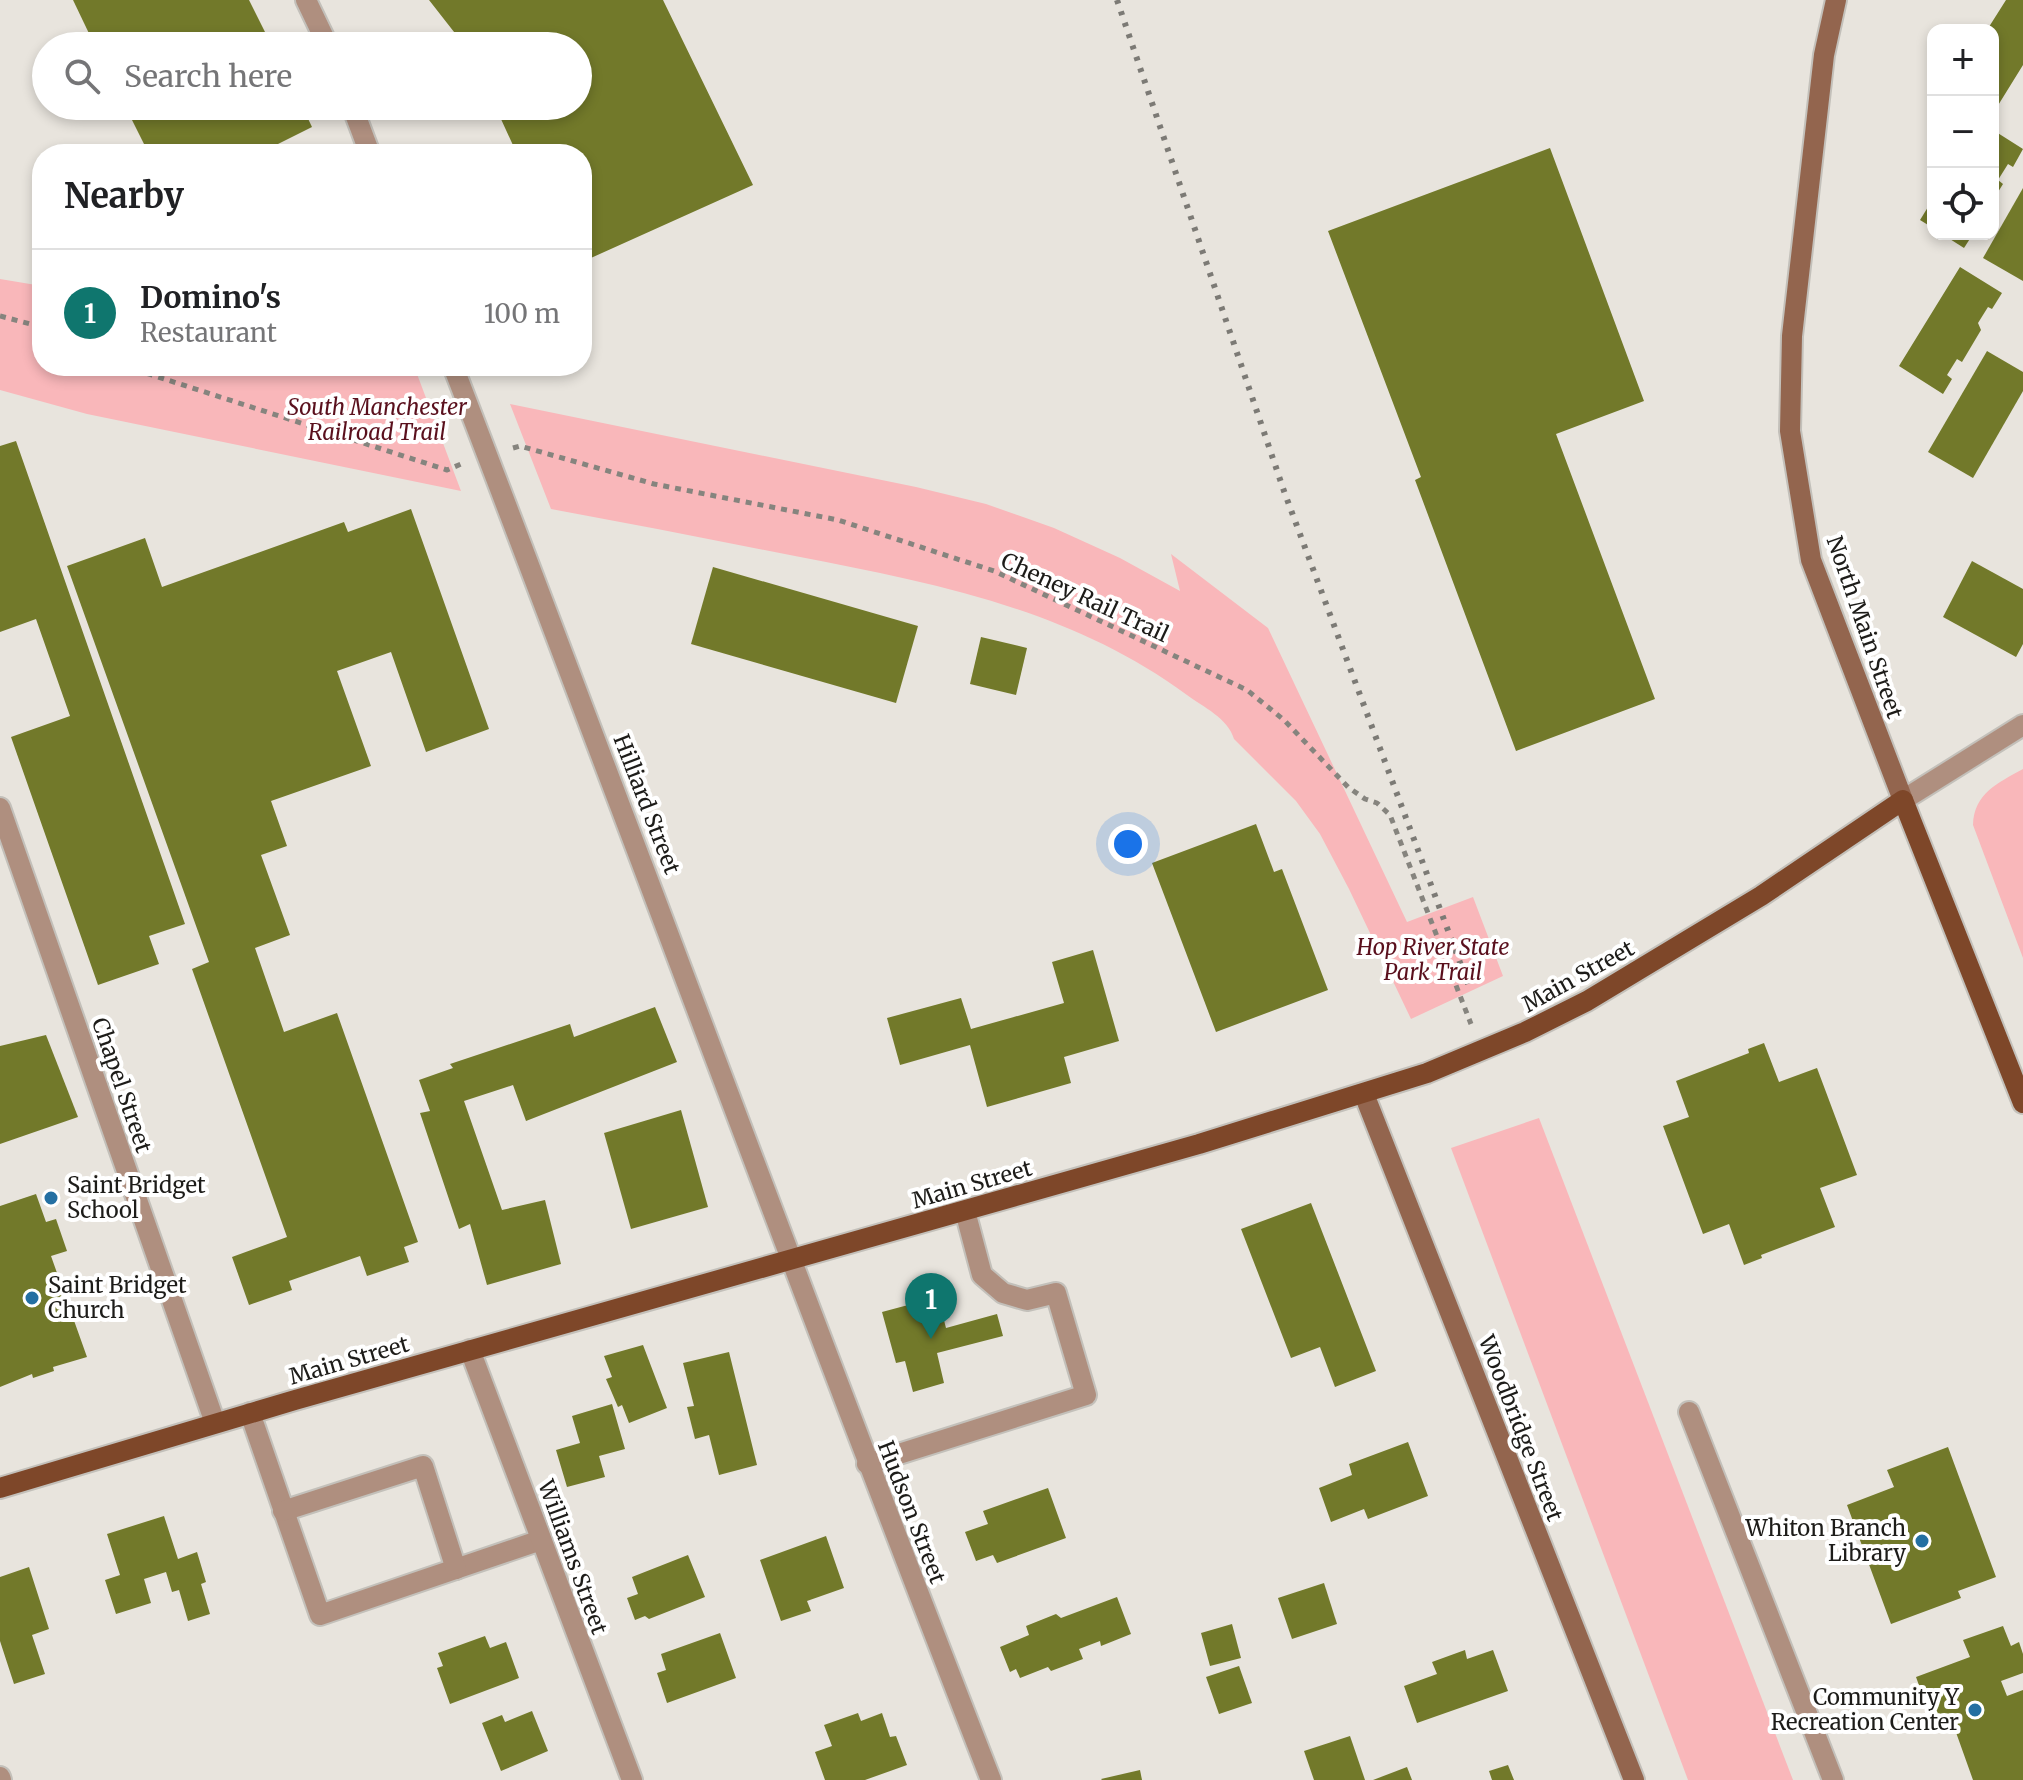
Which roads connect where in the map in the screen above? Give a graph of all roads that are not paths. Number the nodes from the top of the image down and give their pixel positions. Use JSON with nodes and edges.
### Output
{"nodes":[{"id":1,"x":306,"y":0,"type":"edge"},
{"id":2,"x":1836,"y":0,"type":"edge"},
{"id":3,"x":321,"y":32,"type":"edge"},
{"id":4,"x":357,"y":120,"type":"edge"},
{"id":5,"x":366,"y":144,"type":"edge"},
{"id":6,"x":457,"y":376,"type":"edge"},
{"id":7,"x":2023,"y":725,"type":"edge"},
{"id":8,"x":1903,"y":800,"type":"junction"},
{"id":9,"x":0,"y":808,"type":"edge"},
{"id":10,"x":1364,"y":1094,"type":"junction"},
{"id":11,"x":2023,"y":1103,"type":"edge"},
{"id":12,"x":965,"y":1211,"type":"junction"},
{"id":13,"x":791,"y":1260,"type":"junction"},
{"id":14,"x":470,"y":1350,"type":"junction"},
{"id":15,"x":1689,"y":1412,"type":"dead end"},
{"id":16,"x":250,"y":1413,"type":"junction"},
{"id":17,"x":215,"y":1423,"type":"junction"},
{"id":18,"x":867,"y":1464,"type":"junction"},
{"id":19,"x":0,"y":1488,"type":"edge"},
{"id":20,"x":283,"y":1511,"type":"junction"},
{"id":21,"x":541,"y":1540,"type":"junction"},
{"id":22,"x":456,"y":1569,"type":"junction"},
{"id":23,"x":632,"y":1780,"type":"edge"},
{"id":24,"x":991,"y":1780,"type":"edge"},
{"id":25,"x":1634,"y":1780,"type":"edge"},
{"id":26,"x":1833,"y":1780,"type":"edge"}],
"edges":[{"from":1,"to":3,"type":"street"},
{"from":2,"to":8,"type":"main road","name":"North Main Street"},
{"from":4,"to":5,"type":"street"},
{"from":6,"to":13,"type":"street","name":"Hilliard Street"},
{"from":7,"to":8,"type":"street"},
{"from":8,"to":10,"type":"main road","name":"Main Street"},
{"from":8,"to":11,"type":"main road","name":"North Main Street"},
{"from":9,"to":17,"type":"street","name":"Chapel Street"},
{"from":10,"to":12,"type":"main road","name":"Main Street"},
{"from":10,"to":25,"type":"main road","name":"Woodbridge Street"},
{"from":12,"to":13,"type":"main road","name":"Main Street"},
{"from":12,"to":18,"type":"street"},
{"from":13,"to":14,"type":"main road","name":"Main Street"},
{"from":13,"to":18,"type":"street","name":"Hudson Street"},
{"from":14,"to":16,"type":"main road","name":"Main Street"},
{"from":14,"to":21,"type":"street","name":"Williams Street"},
{"from":15,"to":26,"type":"street"},
{"from":16,"to":17,"type":"main road","name":"Main Street"},
{"from":16,"to":20,"type":"street"},
{"from":17,"to":19,"type":"main road","name":"Main Street"},
{"from":18,"to":24,"type":"street","name":"Hudson Street"},
{"from":20,"to":22,"type":"street"},
{"from":20,"to":22,"type":"street"},
{"from":21,"to":22,"type":"street"},
{"from":21,"to":23,"type":"street","name":"Williams Street"}]}
